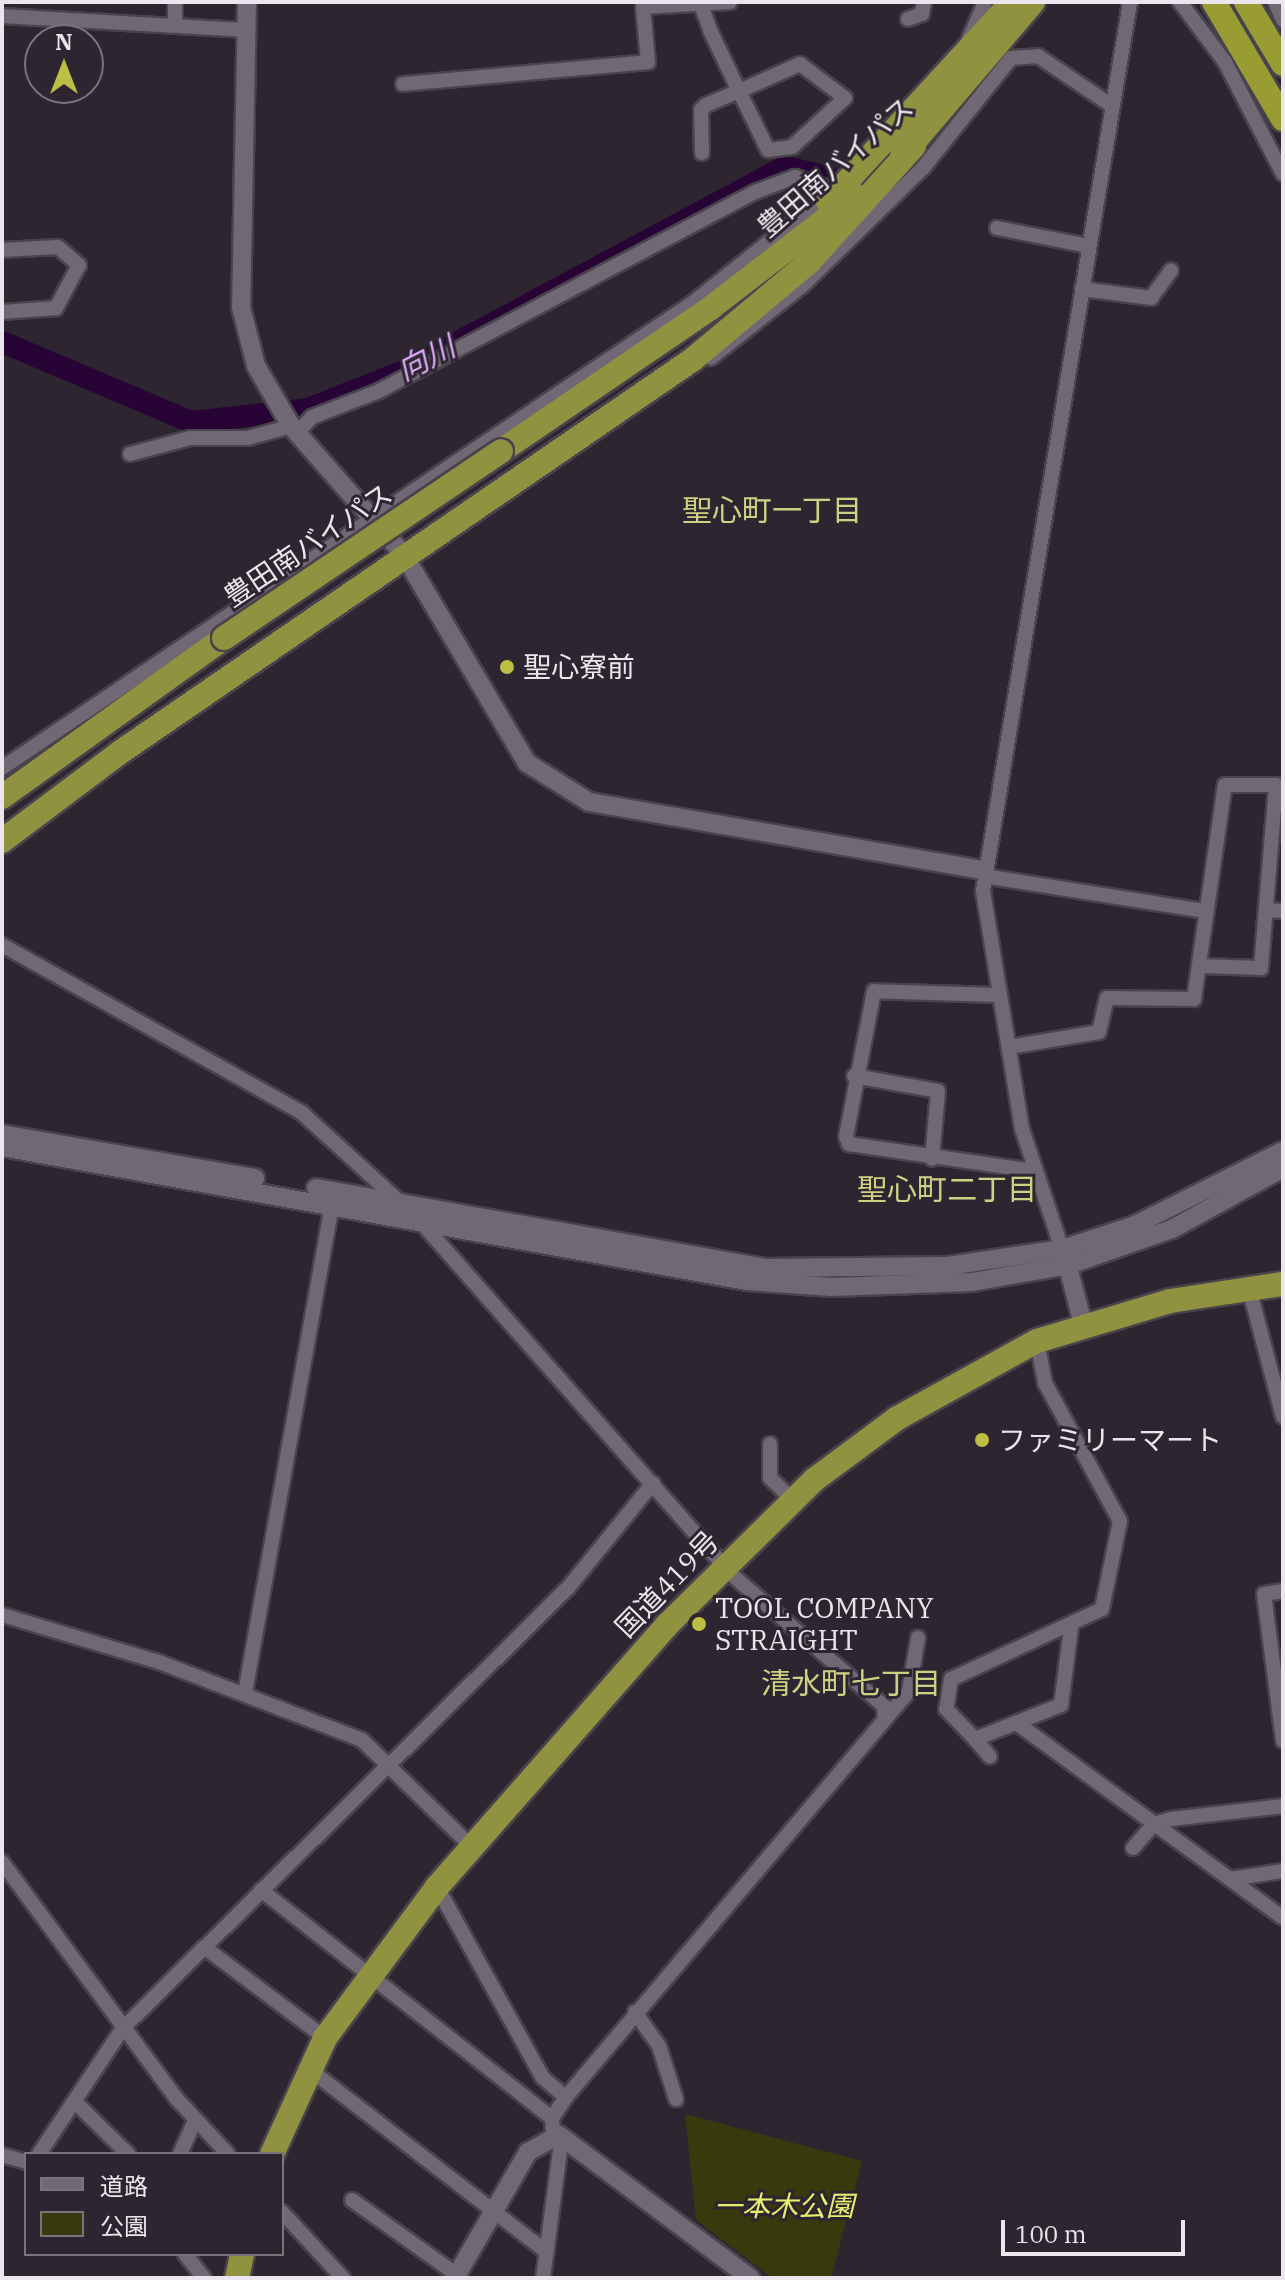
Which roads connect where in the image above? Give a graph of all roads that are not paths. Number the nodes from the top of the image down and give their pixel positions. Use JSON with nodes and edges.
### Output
{"nodes":[{"id":1,"x":175,"y":2,"type":"edge"},
{"id":2,"x":247,"y":2,"type":"edge"},
{"id":3,"x":730,"y":2,"type":"edge"},
{"id":4,"x":924,"y":2,"type":"edge"},
{"id":5,"x":985,"y":2,"type":"edge"},
{"id":6,"x":1012,"y":2,"type":"edge"},
{"id":7,"x":1033,"y":2,"type":"edge"},
{"id":8,"x":1130,"y":2,"type":"edge"},
{"id":9,"x":1180,"y":2,"type":"edge"},
{"id":10,"x":1214,"y":2,"type":"edge"},
{"id":11,"x":1246,"y":2,"type":"edge"},
{"id":12,"x":1275,"y":2,"type":"edge"},
{"id":13,"x":700,"y":5,"type":"edge"},
{"id":14,"x":50,"y":9,"type":"edge"},
{"id":15,"x":2,"y":16,"type":"edge"},
{"id":16,"x":908,"y":19,"type":"dead end"},
{"id":17,"x":1283,"y":20,"type":"edge"},
{"id":18,"x":175,"y":23,"type":"junction"},
{"id":19,"x":243,"y":30,"type":"junction"},
{"id":20,"x":1283,"y":64,"type":"edge"},
{"id":21,"x":403,"y":84,"type":"dead end"},
{"id":22,"x":739,"y":91,"type":"junction"},
{"id":23,"x":1112,"y":106,"type":"junction"},
{"id":24,"x":1283,"y":119,"type":"edge"},
{"id":25,"x":914,"y":146,"type":"junction"},
{"id":26,"x":702,"y":153,"type":"dead end"},
{"id":27,"x":1283,"y":174,"type":"edge"},
{"id":28,"x":833,"y":189,"type":"junction"},
{"id":29,"x":997,"y":228,"type":"dead end"},
{"id":30,"x":1089,"y":246,"type":"junction"},
{"id":31,"x":2,"y":250,"type":"edge"},
{"id":32,"x":1171,"y":270,"type":"dead end"},
{"id":33,"x":1082,"y":289,"type":"junction"},
{"id":34,"x":2,"y":312,"type":"edge"},
{"id":35,"x":650,"y":348,"type":"junction"},
{"id":36,"x":692,"y":360,"type":"junction"},
{"id":37,"x":292,"y":427,"type":"junction"},
{"id":38,"x":130,"y":454,"type":"dead end"},
{"id":39,"x":377,"y":517,"type":"junction"},
{"id":40,"x":404,"y":555,"type":"junction"},
{"id":41,"x":45,"y":763,"type":"junction"},
{"id":42,"x":2,"y":768,"type":"edge"},
{"id":43,"x":2,"y":784,"type":"edge"},
{"id":44,"x":2,"y":797,"type":"edge"},
{"id":45,"x":2,"y":841,"type":"edge"},
{"id":46,"x":984,"y":870,"type":"junction"},
{"id":47,"x":1266,"y":910,"type":"junction"},
{"id":48,"x":1205,"y":911,"type":"junction"},
{"id":49,"x":1283,"y":911,"type":"edge"},
{"id":50,"x":2,"y":945,"type":"edge"},
{"id":51,"x":1201,"y":966,"type":"junction"},
{"id":52,"x":998,"y":995,"type":"junction"},
{"id":53,"x":1009,"y":1047,"type":"junction"},
{"id":54,"x":854,"y":1076,"type":"junction"},
{"id":55,"x":2,"y":1134,"type":"edge"},
{"id":56,"x":2,"y":1147,"type":"edge"},
{"id":57,"x":1283,"y":1151,"type":"edge"},
{"id":58,"x":932,"y":1159,"type":"junction"},
{"id":59,"x":1283,"y":1168,"type":"edge"},
{"id":60,"x":1035,"y":1171,"type":"junction"},
{"id":61,"x":400,"y":1202,"type":"junction"},
{"id":62,"x":332,"y":1203,"type":"junction"},
{"id":63,"x":420,"y":1222,"type":"junction"},
{"id":64,"x":1066,"y":1257,"type":"junction"},
{"id":65,"x":1283,"y":1284,"type":"edge"},
{"id":66,"x":1249,"y":1288,"type":"junction"},
{"id":67,"x":1083,"y":1324,"type":"junction"},
{"id":68,"x":1037,"y":1341,"type":"junction"},
{"id":69,"x":1283,"y":1417,"type":"edge"},
{"id":70,"x":770,"y":1444,"type":"dead end"},
{"id":71,"x":653,"y":1483,"type":"junction"},
{"id":72,"x":792,"y":1499,"type":"junction"},
{"id":73,"x":725,"y":1566,"type":"junction"},
{"id":74,"x":1283,"y":1591,"type":"edge"},
{"id":75,"x":2,"y":1615,"type":"edge"},
{"id":76,"x":1071,"y":1628,"type":"junction"},
{"id":77,"x":918,"y":1638,"type":"dead end"},
{"id":78,"x":245,"y":1693,"type":"junction"},
{"id":79,"x":885,"y":1719,"type":"junction"},
{"id":80,"x":1018,"y":1724,"type":"junction"},
{"id":81,"x":975,"y":1739,"type":"junction"},
{"id":82,"x":1283,"y":1741,"type":"edge"},
{"id":83,"x":990,"y":1757,"type":"dead end"},
{"id":84,"x":393,"y":1766,"type":"junction"},
{"id":85,"x":1283,"y":1806,"type":"edge"},
{"id":86,"x":1154,"y":1824,"type":"junction"},
{"id":87,"x":473,"y":1848,"type":"junction"},
{"id":88,"x":1133,"y":1848,"type":"dead end"},
{"id":89,"x":2,"y":1862,"type":"edge"},
{"id":90,"x":1283,"y":1871,"type":"edge"},
{"id":91,"x":1230,"y":1879,"type":"junction"},
{"id":92,"x":437,"y":1887,"type":"junction"},
{"id":93,"x":261,"y":1890,"type":"junction"},
{"id":94,"x":1283,"y":1918,"type":"edge"},
{"id":95,"x":204,"y":1947,"type":"junction"},
{"id":96,"x":367,"y":1975,"type":"junction"},
{"id":97,"x":635,"y":2012,"type":"junction"},
{"id":98,"x":123,"y":2028,"type":"junction"},
{"id":99,"x":325,"y":2038,"type":"junction"},
{"id":100,"x":309,"y":2069,"type":"junction"},
{"id":101,"x":566,"y":2097,"type":"junction"},
{"id":102,"x":676,"y":2099,"type":"dead end"},
{"id":103,"x":76,"y":2103,"type":"junction"},
{"id":104,"x":195,"y":2120,"type":"junction"},
{"id":105,"x":555,"y":2130,"type":"junction"},
{"id":106,"x":53,"y":2140,"type":"junction"},
{"id":107,"x":41,"y":2152,"type":"edge"},
{"id":108,"x":62,"y":2152,"type":"edge"},
{"id":109,"x":126,"y":2152,"type":"edge"},
{"id":110,"x":181,"y":2152,"type":"edge"},
{"id":111,"x":226,"y":2152,"type":"edge"},
{"id":112,"x":273,"y":2152,"type":"edge"},
{"id":113,"x":2,"y":2155,"type":"edge"},
{"id":114,"x":24,"y":2161,"type":"edge"},
{"id":115,"x":352,"y":2200,"type":"dead end"},
{"id":116,"x":494,"y":2212,"type":"junction"},
{"id":117,"x":284,"y":2214,"type":"edge"},
{"id":118,"x":547,"y":2252,"type":"junction"},
{"id":119,"x":187,"y":2256,"type":"edge"},
{"id":120,"x":242,"y":2256,"type":"edge"},
{"id":121,"x":456,"y":2276,"type":"edge"},
{"id":122,"x":204,"y":2278,"type":"edge"},
{"id":123,"x":237,"y":2278,"type":"edge"},
{"id":124,"x":343,"y":2278,"type":"edge"},
{"id":125,"x":543,"y":2278,"type":"edge"},
{"id":126,"x":750,"y":2278,"type":"edge"}],
"edges":[{"from":1,"to":18,"type":"street"},
{"from":2,"to":19,"type":"street"},
{"from":3,"to":13,"type":"street"},
{"from":4,"to":16,"type":"street"},
{"from":5,"to":28,"type":"street"},
{"from":6,"to":35,"type":"highway","name":"豊田南バイパス"},
{"from":7,"to":25,"type":"highway","name":"豊田南バイパス"},
{"from":8,"to":23,"type":"street"},
{"from":9,"to":27,"type":"street"},
{"from":10,"to":24,"type":"highway"},
{"from":11,"to":20,"type":"highway"},
{"from":12,"to":17,"type":"street"},
{"from":13,"to":21,"type":"street"},
{"from":13,"to":22,"type":"street"},
{"from":14,"to":15,"type":"street"},
{"from":14,"to":18,"type":"street"},
{"from":18,"to":19,"type":"street"},
{"from":19,"to":37,"type":"street"},
{"from":22,"to":22,"type":"street"},
{"from":22,"to":26,"type":"street"},
{"from":23,"to":30,"type":"street"},
{"from":23,"to":36,"type":"street"},
{"from":25,"to":35,"type":"highway","name":"豊田南バイパス"},
{"from":25,"to":36,"type":"highway"},
{"from":28,"to":37,"type":"street"},
{"from":28,"to":39,"type":"street"},
{"from":29,"to":30,"type":"street"},
{"from":30,"to":33,"type":"street"},
{"from":31,"to":34,"type":"street"},
{"from":32,"to":33,"type":"street"},
{"from":33,"to":46,"type":"street"},
{"from":35,"to":41,"type":"highway","name":"豊田南バイパス","bridge":true},
{"from":36,"to":40,"type":"highway"},
{"from":37,"to":38,"type":"street"},
{"from":37,"to":39,"type":"street"},
{"from":39,"to":40,"type":"street"},
{"from":39,"to":42,"type":"street"},
{"from":40,"to":45,"type":"highway"},
{"from":40,"to":46,"type":"street"},
{"from":41,"to":43,"type":"highway"},
{"from":41,"to":44,"type":"highway","name":"豊田南バイパス"},
{"from":46,"to":48,"type":"street"},
{"from":46,"to":52,"type":"street"},
{"from":47,"to":48,"type":"street"},
{"from":47,"to":49,"type":"street"},
{"from":47,"to":51,"type":"street"},
{"from":48,"to":51,"type":"street"},
{"from":50,"to":61,"type":"street"},
{"from":51,"to":53,"type":"street"},
{"from":52,"to":53,"type":"street"},
{"from":52,"to":54,"type":"street"},
{"from":53,"to":60,"type":"street"},
{"from":54,"to":58,"type":"street"},
{"from":54,"to":58,"type":"street"},
{"from":55,"to":61,"type":"street"},
{"from":56,"to":62,"type":"street"},
{"from":57,"to":64,"type":"street"},
{"from":58,"to":60,"type":"street"},
{"from":59,"to":64,"type":"street"},
{"from":60,"to":64,"type":"street"},
{"from":61,"to":63,"type":"street"},
{"from":61,"to":64,"type":"street"},
{"from":62,"to":63,"type":"street"},
{"from":62,"to":78,"type":"street"},
{"from":63,"to":64,"type":"street"},
{"from":63,"to":71,"type":"street"},
{"from":64,"to":67,"type":"street"},
{"from":65,"to":66,"type":"highway","name":"国道419号"},
{"from":66,"to":67,"type":"highway","name":"国道419号"},
{"from":66,"to":69,"type":"street"},
{"from":67,"to":68,"type":"highway","name":"国道419号"},
{"from":68,"to":72,"type":"highway","name":"国道419号"},
{"from":68,"to":76,"type":"street"},
{"from":70,"to":72,"type":"street"},
{"from":71,"to":73,"type":"street"},
{"from":71,"to":84,"type":"street"},
{"from":72,"to":73,"type":"highway","name":"国道419号"},
{"from":73,"to":79,"type":"street"},
{"from":73,"to":87,"type":"highway","name":"国道419号"},
{"from":74,"to":82,"type":"street"},
{"from":75,"to":78,"type":"street"},
{"from":76,"to":80,"type":"street"},
{"from":76,"to":81,"type":"street"},
{"from":77,"to":79,"type":"street"},
{"from":78,"to":84,"type":"street"},
{"from":79,"to":97,"type":"street"},
{"from":80,"to":81,"type":"street"},
{"from":80,"to":86,"type":"street"},
{"from":81,"to":83,"type":"street"},
{"from":84,"to":87,"type":"street"},
{"from":84,"to":93,"type":"street"},
{"from":85,"to":86,"type":"street"},
{"from":86,"to":88,"type":"street"},
{"from":86,"to":91,"type":"street"},
{"from":87,"to":92,"type":"highway","name":"国道419号"},
{"from":89,"to":98,"type":"street"},
{"from":90,"to":91,"type":"street"},
{"from":91,"to":94,"type":"street"},
{"from":92,"to":96,"type":"highway","name":"国道419号"},
{"from":92,"to":101,"type":"street"},
{"from":93,"to":95,"type":"street"},
{"from":93,"to":96,"type":"street"},
{"from":95,"to":98,"type":"street"},
{"from":95,"to":99,"type":"street"},
{"from":96,"to":99,"type":"highway","name":"国道419号"},
{"from":96,"to":105,"type":"street"},
{"from":97,"to":101,"type":"street"},
{"from":97,"to":102,"type":"street"},
{"from":98,"to":103,"type":"street"},
{"from":98,"to":104,"type":"street"},
{"from":99,"to":100,"type":"highway","name":"国道419号"},
{"from":100,"to":112,"type":"highway","name":"国道419号"},
{"from":100,"to":116,"type":"street"},
{"from":101,"to":105,"type":"street"},
{"from":103,"to":106,"type":"street"},
{"from":103,"to":109,"type":"street"},
{"from":104,"to":110,"type":"street"},
{"from":104,"to":111,"type":"street"},
{"from":105,"to":116,"type":"street"},
{"from":105,"to":118,"type":"street"},
{"from":105,"to":126,"type":"street"},
{"from":106,"to":107,"type":"street"},
{"from":106,"to":108,"type":"street"},
{"from":113,"to":114,"type":"street"},
{"from":115,"to":121,"type":"street"},
{"from":116,"to":118,"type":"street"},
{"from":116,"to":121,"type":"street"},
{"from":117,"to":124,"type":"street"},
{"from":118,"to":125,"type":"street"},
{"from":119,"to":122,"type":"street"},
{"from":120,"to":123,"type":"highway"}]}
